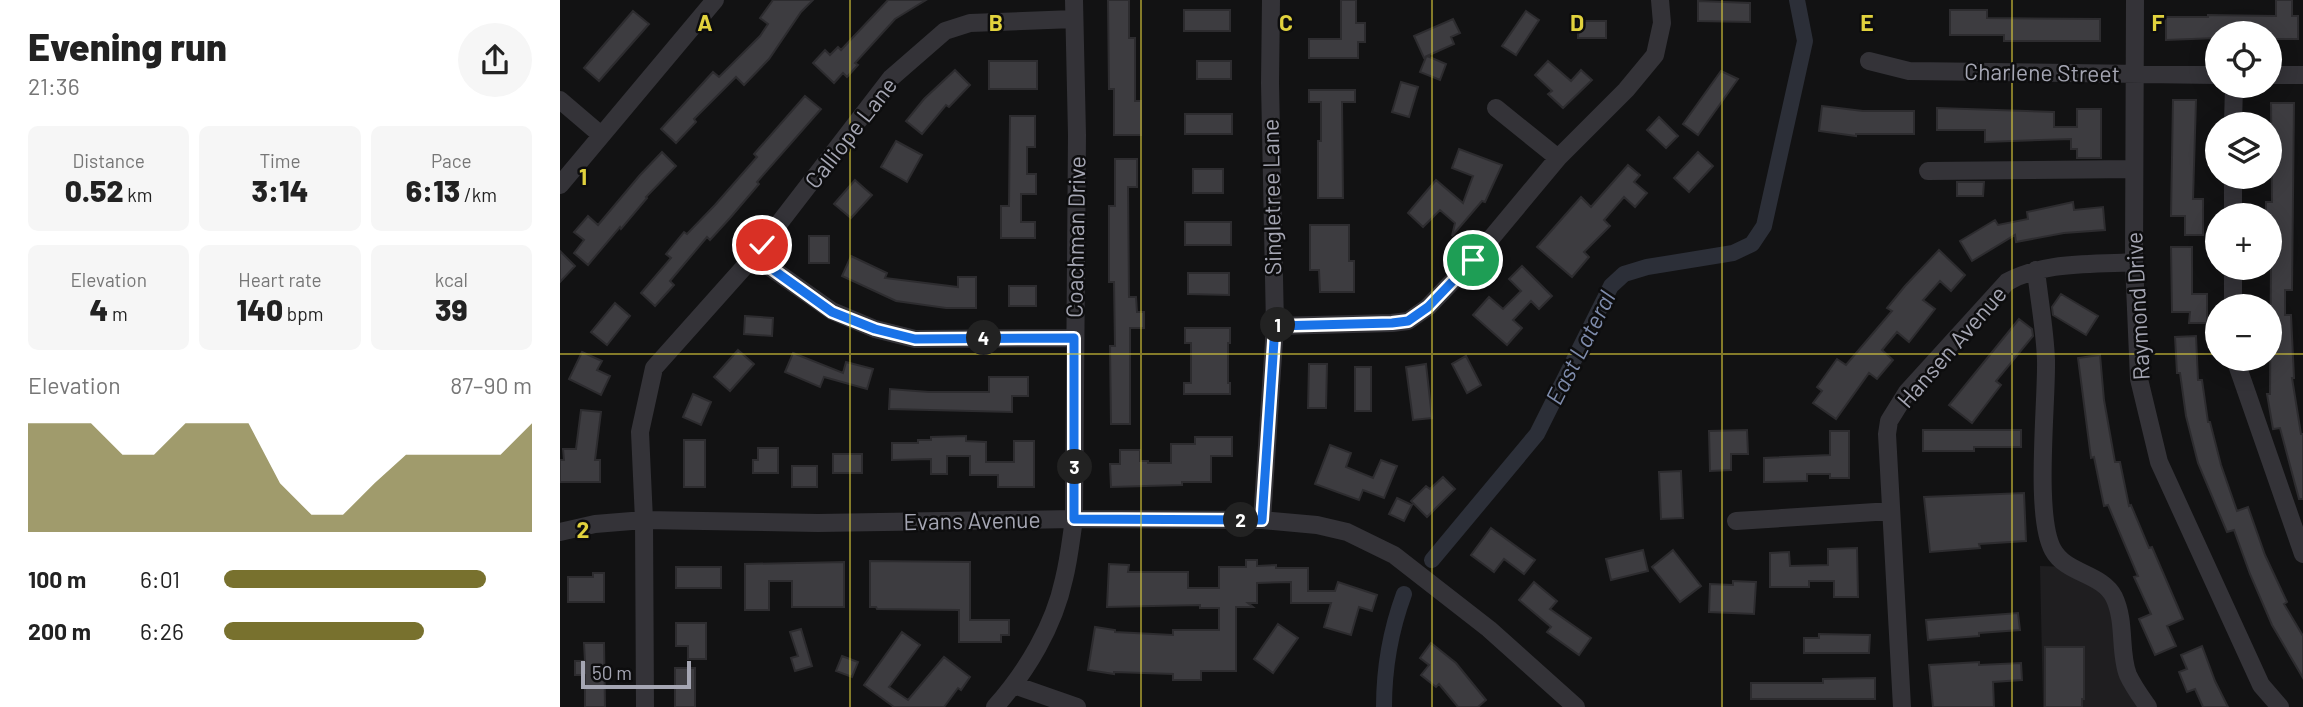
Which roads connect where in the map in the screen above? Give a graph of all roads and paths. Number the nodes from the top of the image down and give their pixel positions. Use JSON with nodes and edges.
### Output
{"nodes":[{"id":1,"x":715,"y":0,"type":"edge"},
{"id":2,"x":1074,"y":0,"type":"edge"},
{"id":3,"x":1271,"y":0,"type":"edge"},
{"id":4,"x":1660,"y":0,"type":"edge"},
{"id":5,"x":2135,"y":0,"type":"edge"},
{"id":6,"x":1074,"y":19,"type":"junction"},
{"id":7,"x":1869,"y":61,"type":"dead end"},
{"id":8,"x":2134,"y":75,"type":"junction"},
{"id":9,"x":2205,"y":75,"type":"edge"},
{"id":10,"x":2282,"y":75,"type":"edge"},
{"id":11,"x":2303,"y":75,"type":"edge"},
{"id":12,"x":560,"y":100,"type":"edge"},
{"id":13,"x":1496,"y":108,"type":"dead end"},
{"id":14,"x":601,"y":135,"type":"junction"},
{"id":15,"x":1558,"y":158,"type":"junction"},
{"id":16,"x":2134,"y":169,"type":"junction"},
{"id":17,"x":1928,"y":171,"type":"dead end"},
{"id":18,"x":560,"y":185,"type":"edge"},
{"id":19,"x":754,"y":256,"type":"junction"},
{"id":20,"x":2134,"y":262,"type":"junction"},
{"id":21,"x":2036,"y":270,"type":"junction"},
{"id":22,"x":1275,"y":326,"type":"junction"},
{"id":23,"x":1074,"y":338,"type":"junction"},
{"id":24,"x":2239,"y":371,"type":"edge"},
{"id":25,"x":1891,"y":511,"type":"junction"},
{"id":26,"x":1074,"y":519,"type":"junction"},
{"id":27,"x":644,"y":520,"type":"junction"},
{"id":28,"x":1262,"y":520,"type":"junction"},
{"id":29,"x":1736,"y":521,"type":"dead end"},
{"id":30,"x":560,"y":532,"type":"edge"},
{"id":31,"x":2303,"y":555,"type":"edge"},
{"id":32,"x":1014,"y":685,"type":"junction"},
{"id":33,"x":645,"y":707,"type":"edge"},
{"id":34,"x":995,"y":707,"type":"edge"},
{"id":35,"x":1077,"y":707,"type":"edge"},
{"id":36,"x":1576,"y":707,"type":"edge"},
{"id":37,"x":1902,"y":707,"type":"edge"},
{"id":38,"x":2148,"y":707,"type":"edge"},
{"id":39,"x":2280,"y":707,"type":"edge"}],
"edges":[{"from":1,"to":14,"type":"street"},
{"from":2,"to":6,"type":"street","name":"Coachman Drive"},
{"from":3,"to":22,"type":"street","name":"Singletree Lane"},
{"from":4,"to":15,"type":"street"},
{"from":5,"to":8,"type":"street","name":"Raymond Drive"},
{"from":6,"to":19,"type":"street","name":"Calliope Lane"},
{"from":6,"to":23,"type":"street","name":"Coachman Drive"},
{"from":7,"to":8,"type":"street","name":"Charlene Street"},
{"from":8,"to":9,"type":"street","name":"Charlene Street"},
{"from":8,"to":16,"type":"street","name":"Raymond Drive"},
{"from":10,"to":11,"type":"street"},
{"from":12,"to":14,"type":"street"},
{"from":13,"to":15,"type":"street"},
{"from":14,"to":18,"type":"street"},
{"from":15,"to":22,"type":"street"},
{"from":16,"to":17,"type":"street"},
{"from":16,"to":20,"type":"street","name":"Raymond Drive"},
{"from":19,"to":23,"type":"street"},
{"from":19,"to":27,"type":"street","name":"Calliope Lane"},
{"from":20,"to":21,"type":"street","name":"Hansen Avenue"},
{"from":20,"to":39,"type":"street","name":"Raymond Drive"},
{"from":21,"to":25,"type":"street","name":"Hansen Avenue"},
{"from":21,"to":38,"type":"street"},
{"from":22,"to":28,"type":"street","name":"Singletree Lane"},
{"from":23,"to":26,"type":"street","name":"Coachman Drive"},
{"from":24,"to":31,"type":"street"},
{"from":25,"to":29,"type":"street"},
{"from":25,"to":37,"type":"street","name":"Hansen Avenue"},
{"from":26,"to":27,"type":"street","name":"Evans Avenue"},
{"from":26,"to":28,"type":"street","name":"Evans Avenue"},
{"from":26,"to":32,"type":"street","name":"Coachman Drive"},
{"from":27,"to":30,"type":"street","name":"Evans Avenue"},
{"from":27,"to":33,"type":"street","name":"Calliope Lane"},
{"from":28,"to":36,"type":"street","name":"Evans Avenue"},
{"from":32,"to":34,"type":"street","name":"Coachman Drive"},
{"from":32,"to":35,"type":"street"}]}
